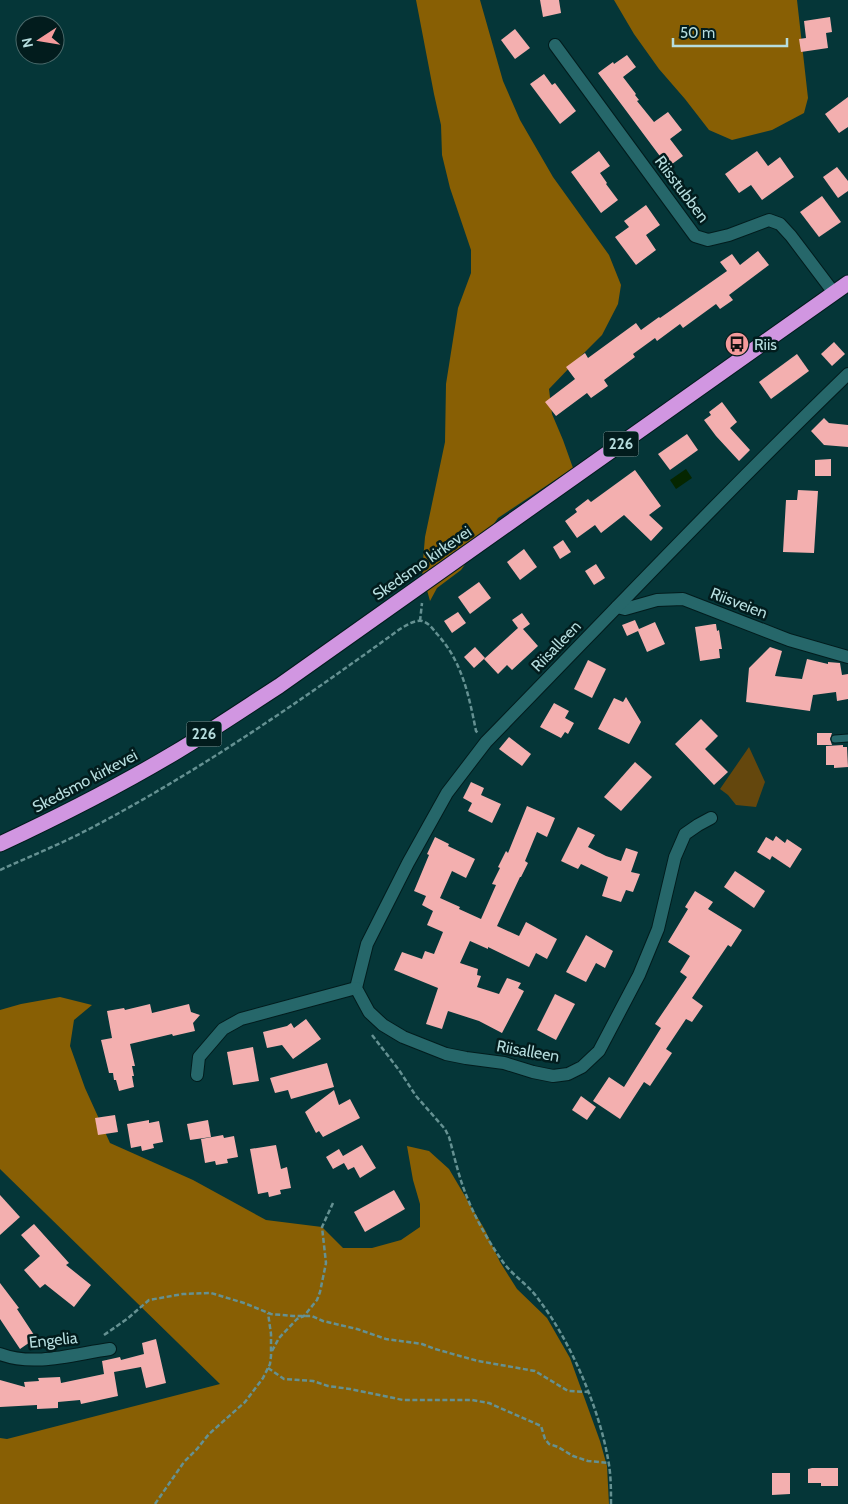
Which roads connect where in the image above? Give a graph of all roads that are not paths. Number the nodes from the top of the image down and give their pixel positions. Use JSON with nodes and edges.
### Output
{"nodes":[{"id":1,"x":555,"y":45,"type":"dead end"},
{"id":2,"x":848,"y":283,"type":"edge"},
{"id":3,"x":834,"y":293,"type":"junction"},
{"id":4,"x":848,"y":374,"type":"edge"},
{"id":5,"x":616,"y":607,"type":"junction"},
{"id":6,"x":848,"y":656,"type":"edge"},
{"id":7,"x":848,"y":738,"type":"edge"},
{"id":8,"x":835,"y":739,"type":"dead end"},
{"id":9,"x":711,"y":818,"type":"dead end"},
{"id":10,"x":0,"y":844,"type":"edge"},
{"id":11,"x":356,"y":988,"type":"junction"},
{"id":12,"x":198,"y":1075,"type":"dead end"},
{"id":13,"x":110,"y":1349,"type":"dead end"},
{"id":14,"x":0,"y":1354,"type":"edge"}],
"edges":[{"from":1,"to":3,"type":"street","name":"Riisstubben"},
{"from":2,"to":3,"type":"highway","name":"Skedsmo kirkevei","number":"226"},
{"from":3,"to":10,"type":"highway","name":"Skedsmo kirkevei","number":"226"},
{"from":4,"to":5,"type":"street","name":"Riisalleen"},
{"from":5,"to":6,"type":"street","name":"Riisveien"},
{"from":5,"to":11,"type":"street","name":"Riisalleen"},
{"from":7,"to":8,"type":"lane"},
{"from":9,"to":11,"type":"street","name":"Riisalleen"},
{"from":11,"to":12,"type":"street"},
{"from":13,"to":14,"type":"street","name":"Engelia"}]}
